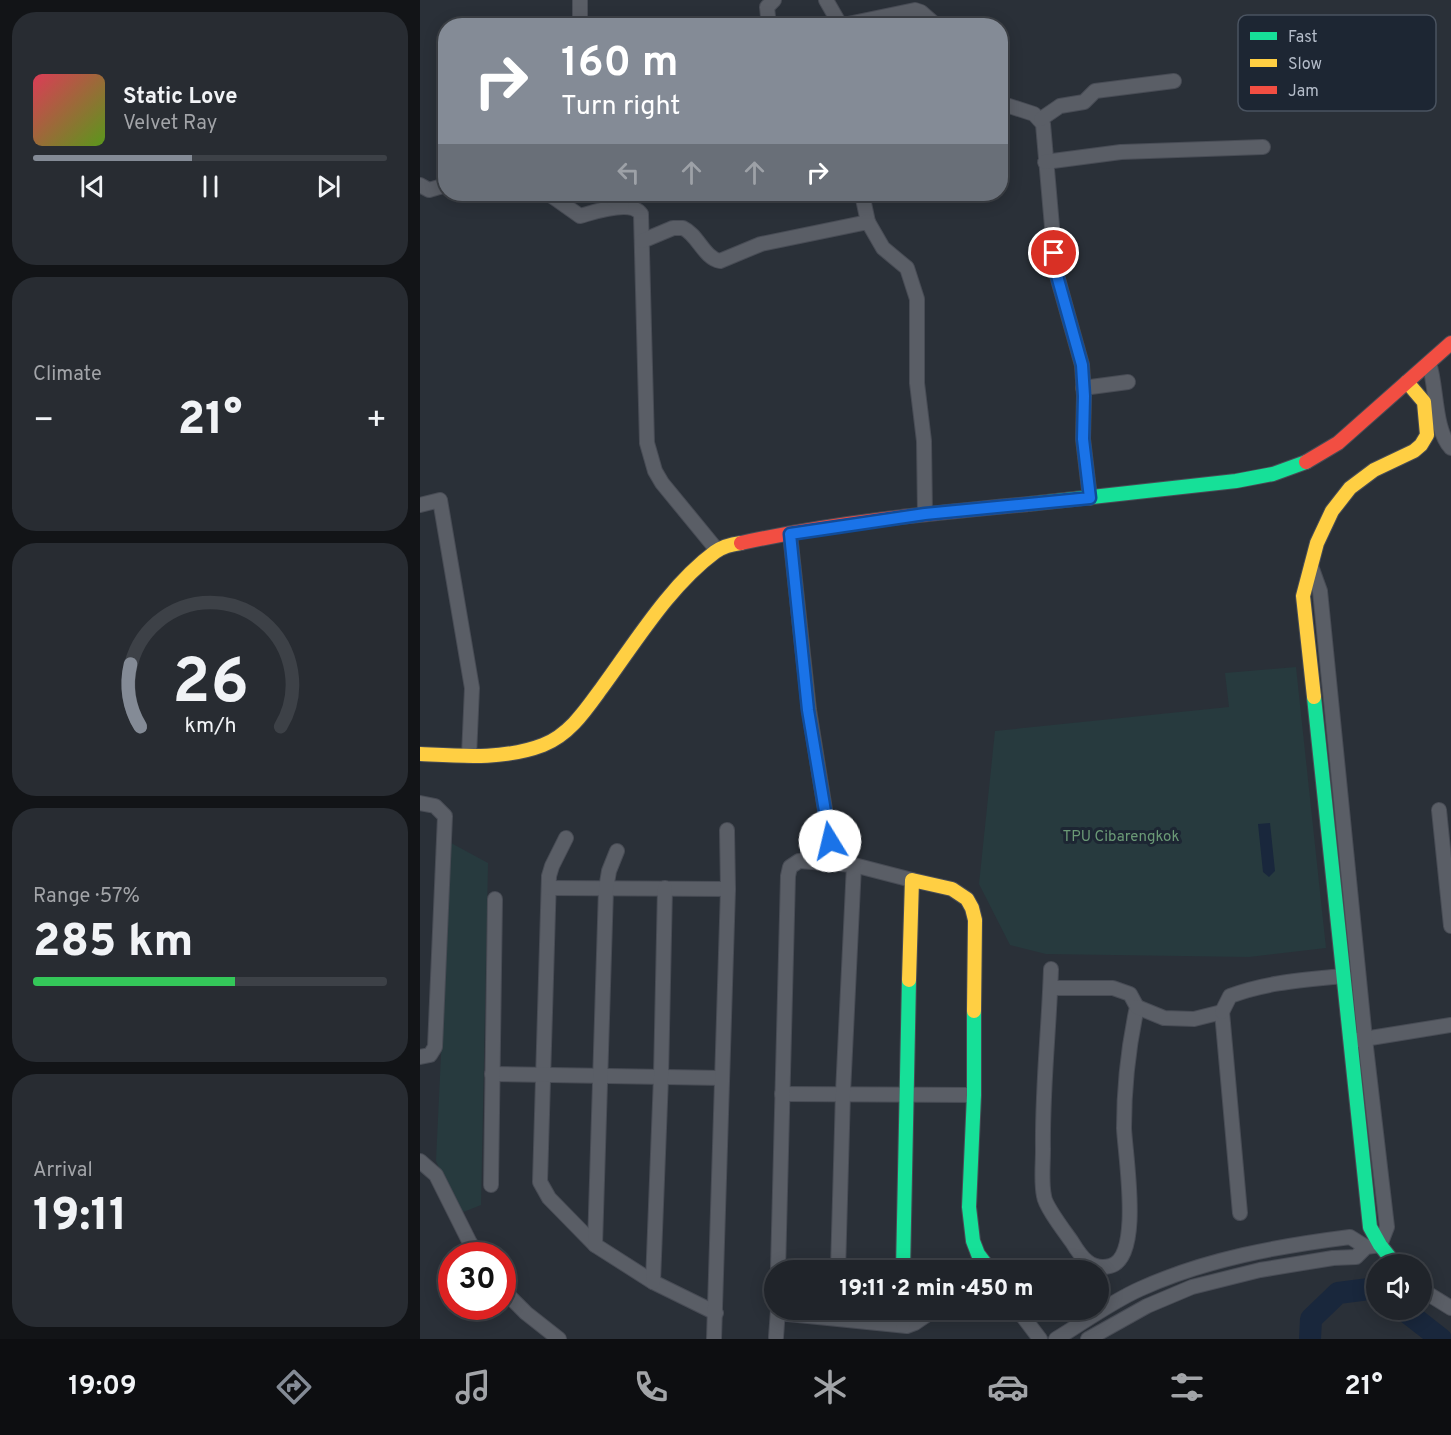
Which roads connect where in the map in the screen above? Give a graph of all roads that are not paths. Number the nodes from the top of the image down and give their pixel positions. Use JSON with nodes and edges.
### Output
{"nodes":[{"id":1,"x":580,"y":0,"type":"edge"},
{"id":2,"x":774,"y":0,"type":"edge"},
{"id":3,"x":826,"y":0,"type":"edge"},
{"id":4,"x":580,"y":18,"type":"edge"},
{"id":5,"x":768,"y":18,"type":"edge"},
{"id":6,"x":836,"y":18,"type":"edge"},
{"id":7,"x":878,"y":18,"type":"edge"},
{"id":8,"x":928,"y":18,"type":"edge"},
{"id":9,"x":1174,"y":81,"type":"dead end"},
{"id":10,"x":1008,"y":106,"type":"edge"},
{"id":11,"x":1041,"y":119,"type":"junction"},
{"id":12,"x":1263,"y":147,"type":"dead end"},
{"id":13,"x":1045,"y":162,"type":"junction"},
{"id":14,"x":420,"y":185,"type":"edge"},
{"id":15,"x":438,"y":187,"type":"edge"},
{"id":16,"x":559,"y":201,"type":"edge"},
{"id":17,"x":615,"y":201,"type":"edge"},
{"id":18,"x":864,"y":201,"type":"edge"},
{"id":19,"x":622,"y":206,"type":"junction"},
{"id":20,"x":868,"y":222,"type":"junction"},
{"id":21,"x":642,"y":241,"type":"junction"},
{"id":22,"x":1451,"y":343,"type":"edge"},
{"id":23,"x":1429,"y":363,"type":"junction"},
{"id":24,"x":1128,"y":382,"type":"dead end"},
{"id":25,"x":1407,"y":382,"type":"junction"},
{"id":26,"x":1083,"y":388,"type":"junction"},
{"id":27,"x":1451,"y":448,"type":"edge"},
{"id":28,"x":1090,"y":498,"type":"junction"},
{"id":29,"x":420,"y":505,"type":"edge"},
{"id":30,"x":925,"y":514,"type":"junction"},
{"id":31,"x":790,"y":534,"type":"junction"},
{"id":32,"x":717,"y":550,"type":"junction"},
{"id":33,"x":1311,"y":566,"type":"junction"},
{"id":34,"x":420,"y":754,"type":"edge"},
{"id":35,"x":469,"y":756,"type":"junction"},
{"id":36,"x":420,"y":803,"type":"edge"},
{"id":37,"x":1439,"y":810,"type":"dead end"},
{"id":38,"x":727,"y":830,"type":"dead end"},
{"id":39,"x":566,"y":838,"type":"dead end"},
{"id":40,"x":830,"y":841,"type":"dead end"},
{"id":41,"x":617,"y":850,"type":"dead end"},
{"id":42,"x":1448,"y":863,"type":"edge"},
{"id":43,"x":854,"y":865,"type":"junction"},
{"id":44,"x":912,"y":880,"type":"junction"},
{"id":45,"x":549,"y":888,"type":"junction"},
{"id":46,"x":666,"y":888,"type":"junction"},
{"id":47,"x":606,"y":889,"type":"junction"},
{"id":48,"x":728,"y":889,"type":"junction"},
{"id":49,"x":1351,"y":894,"type":"junction"},
{"id":50,"x":1335,"y":896,"type":"junction"},
{"id":51,"x":495,"y":899,"type":"dead end"},
{"id":52,"x":1451,"y":926,"type":"edge"},
{"id":53,"x":1051,"y":969,"type":"dead end"},
{"id":54,"x":1343,"y":976,"type":"junction"},
{"id":55,"x":1051,"y":988,"type":"junction"},
{"id":56,"x":1137,"y":1007,"type":"junction"},
{"id":57,"x":1222,"y":1012,"type":"junction"},
{"id":58,"x":1451,"y":1025,"type":"edge"},
{"id":59,"x":1365,"y":1039,"type":"junction"},
{"id":60,"x":1349,"y":1041,"type":"junction"},
{"id":61,"x":420,"y":1057,"type":"edge"},
{"id":62,"x":492,"y":1074,"type":"junction"},
{"id":63,"x":544,"y":1075,"type":"junction"},
{"id":64,"x":600,"y":1076,"type":"junction"},
{"id":65,"x":661,"y":1077,"type":"junction"},
{"id":66,"x":722,"y":1078,"type":"junction"},
{"id":67,"x":843,"y":1093,"type":"junction"},
{"id":68,"x":782,"y":1094,"type":"junction"},
{"id":69,"x":905,"y":1095,"type":"junction"},
{"id":70,"x":974,"y":1095,"type":"junction"},
{"id":71,"x":420,"y":1161,"type":"edge"},
{"id":72,"x":491,"y":1185,"type":"dead end"},
{"id":73,"x":1240,"y":1213,"type":"dead end"},
{"id":74,"x":469,"y":1242,"type":"edge"},
{"id":75,"x":595,"y":1245,"type":"junction"},
{"id":76,"x":1380,"y":1245,"type":"junction"},
{"id":77,"x":1366,"y":1247,"type":"junction"},
{"id":78,"x":1254,"y":1252,"type":"junction"},
{"id":79,"x":1387,"y":1254,"type":"edge"},
{"id":80,"x":778,"y":1260,"type":"edge"},
{"id":81,"x":838,"y":1260,"type":"edge"},
{"id":82,"x":903,"y":1260,"type":"edge"},
{"id":83,"x":982,"y":1260,"type":"edge"},
{"id":84,"x":1260,"y":1270,"type":"junction"},
{"id":85,"x":653,"y":1282,"type":"junction"},
{"id":86,"x":1432,"y":1296,"type":"edge"},
{"id":87,"x":516,"y":1303,"type":"edge"},
{"id":88,"x":1451,"y":1308,"type":"edge"},
{"id":89,"x":716,"y":1312,"type":"junction"},
{"id":90,"x":777,"y":1320,"type":"edge"},
{"id":91,"x":873,"y":1320,"type":"edge"},
{"id":92,"x":903,"y":1320,"type":"edge"},
{"id":93,"x":919,"y":1320,"type":"edge"},
{"id":94,"x":1026,"y":1320,"type":"edge"},
{"id":95,"x":903,"y":1325,"type":"junction"},
{"id":96,"x":776,"y":1337,"type":"dead end"},
{"id":97,"x":559,"y":1339,"type":"edge"},
{"id":98,"x":714,"y":1339,"type":"edge"},
{"id":99,"x":1040,"y":1339,"type":"edge"},
{"id":100,"x":1056,"y":1339,"type":"edge"},
{"id":101,"x":1088,"y":1339,"type":"edge"}],
"edges":[{"from":1,"to":4,"type":"street"},
{"from":2,"to":5,"type":"street"},
{"from":3,"to":6,"type":"street"},
{"from":7,"to":8,"type":"street"},
{"from":9,"to":11,"type":"street"},
{"from":10,"to":11,"type":"street"},
{"from":11,"to":13,"type":"street"},
{"from":12,"to":13,"type":"street"},
{"from":13,"to":26,"type":"street"},
{"from":14,"to":15,"type":"street"},
{"from":16,"to":19,"type":"street"},
{"from":17,"to":19,"type":"street"},
{"from":18,"to":20,"type":"street"},
{"from":19,"to":21,"type":"street"},
{"from":20,"to":21,"type":"street"},
{"from":20,"to":30,"type":"street"},
{"from":21,"to":32,"type":"street"},
{"from":22,"to":23,"type":"street"},
{"from":23,"to":25,"type":"street"},
{"from":23,"to":27,"type":"street"},
{"from":24,"to":26,"type":"street"},
{"from":25,"to":28,"type":"street"},
{"from":25,"to":33,"type":"street"},
{"from":26,"to":28,"type":"street"},
{"from":28,"to":30,"type":"street"},
{"from":29,"to":35,"type":"street"},
{"from":30,"to":31,"type":"street"},
{"from":31,"to":32,"type":"street"},
{"from":31,"to":40,"type":"street"},
{"from":32,"to":35,"type":"street"},
{"from":33,"to":49,"type":"street"},
{"from":33,"to":50,"type":"street"},
{"from":34,"to":35,"type":"street"},
{"from":36,"to":61,"type":"street"},
{"from":37,"to":42,"type":"street"},
{"from":38,"to":48,"type":"street"},
{"from":39,"to":45,"type":"street"},
{"from":41,"to":47,"type":"street"},
{"from":42,"to":52,"type":"street"},
{"from":43,"to":44,"type":"street"},
{"from":43,"to":67,"type":"street"},
{"from":43,"to":68,"type":"street"},
{"from":44,"to":69,"type":"street"},
{"from":44,"to":70,"type":"street"},
{"from":45,"to":47,"type":"street"},
{"from":45,"to":63,"type":"street"},
{"from":46,"to":47,"type":"street"},
{"from":46,"to":48,"type":"street"},
{"from":46,"to":65,"type":"street"},
{"from":47,"to":64,"type":"street"},
{"from":48,"to":66,"type":"street"},
{"from":49,"to":50,"type":"street"},
{"from":49,"to":59,"type":"street"},
{"from":50,"to":54,"type":"street"},
{"from":51,"to":62,"type":"street"},
{"from":53,"to":55,"type":"street"},
{"from":54,"to":57,"type":"street"},
{"from":54,"to":60,"type":"street"},
{"from":55,"to":56,"type":"street"},
{"from":55,"to":56,"type":"street"},
{"from":56,"to":57,"type":"street"},
{"from":57,"to":73,"type":"street"},
{"from":58,"to":59,"type":"street"},
{"from":59,"to":60,"type":"street"},
{"from":59,"to":76,"type":"street"},
{"from":60,"to":76,"type":"street"},
{"from":62,"to":63,"type":"street"},
{"from":62,"to":72,"type":"street"},
{"from":63,"to":64,"type":"street"},
{"from":63,"to":75,"type":"street"},
{"from":64,"to":65,"type":"street"},
{"from":64,"to":75,"type":"street"},
{"from":65,"to":66,"type":"street"},
{"from":65,"to":85,"type":"street"},
{"from":66,"to":89,"type":"street"},
{"from":67,"to":68,"type":"street"},
{"from":67,"to":69,"type":"street"},
{"from":67,"to":81,"type":"street"},
{"from":68,"to":80,"type":"street"},
{"from":69,"to":70,"type":"street"},
{"from":69,"to":82,"type":"street"},
{"from":70,"to":83,"type":"street"},
{"from":71,"to":74,"type":"street"},
{"from":75,"to":85,"type":"street"},
{"from":76,"to":77,"type":"street"},
{"from":76,"to":79,"type":"street"},
{"from":77,"to":78,"type":"street"},
{"from":77,"to":84,"type":"street"},
{"from":78,"to":84,"type":"street"},
{"from":78,"to":100,"type":"street"},
{"from":84,"to":101,"type":"street"},
{"from":85,"to":89,"type":"street"},
{"from":86,"to":88,"type":"street"},
{"from":87,"to":97,"type":"street"},
{"from":89,"to":98,"type":"street"},
{"from":90,"to":96,"type":"street"},
{"from":91,"to":95,"type":"street"},
{"from":92,"to":95,"type":"street"},
{"from":93,"to":95,"type":"street"},
{"from":94,"to":99,"type":"street"}]}
